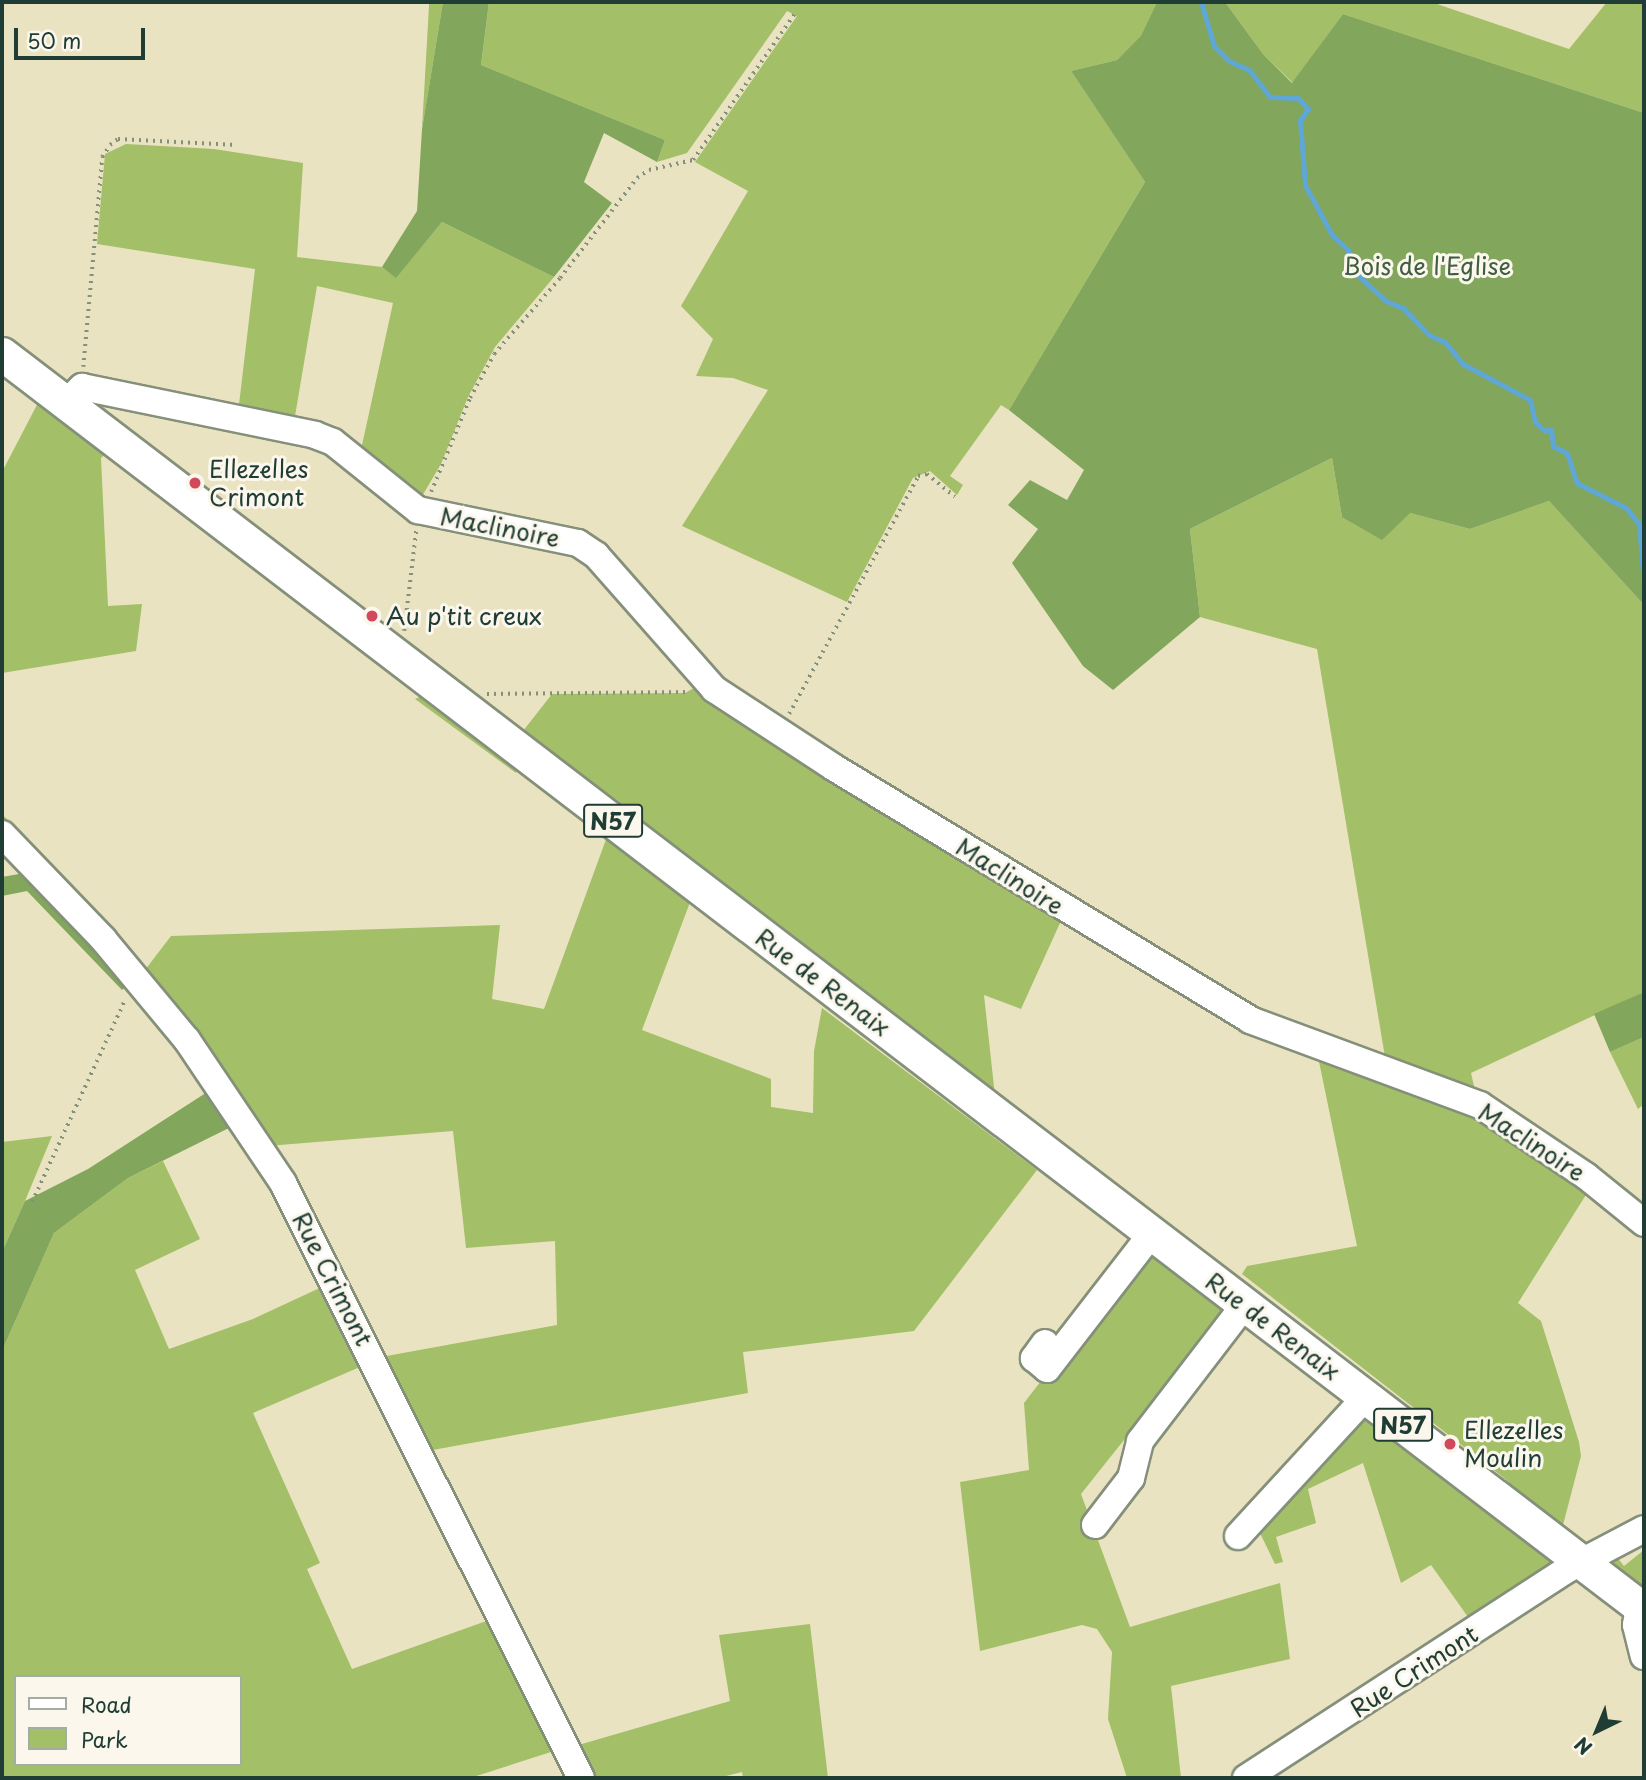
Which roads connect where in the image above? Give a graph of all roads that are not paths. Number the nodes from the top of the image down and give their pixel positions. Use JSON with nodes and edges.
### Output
{"nodes":[{"id":1,"x":6,"y":362,"type":"edge"},
{"id":2,"x":74,"y":395,"type":"junction"},
{"id":3,"x":2,"y":834,"type":"edge"},
{"id":4,"x":1639,"y":1219,"type":"edge"},
{"id":5,"x":1153,"y":1233,"type":"junction"},
{"id":6,"x":1245,"y":1304,"type":"junction"},
{"id":7,"x":1045,"y":1343,"type":"dead end"},
{"id":8,"x":1366,"y":1397,"type":"junction"},
{"id":9,"x":1094,"y":1525,"type":"dead end"},
{"id":10,"x":1644,"y":1529,"type":"edge"},
{"id":11,"x":1238,"y":1536,"type":"dead end"},
{"id":12,"x":1581,"y":1562,"type":"junction"},
{"id":13,"x":1642,"y":1608,"type":"edge"},
{"id":14,"x":1644,"y":1656,"type":"edge"},
{"id":15,"x":581,"y":1778,"type":"edge"},
{"id":16,"x":1246,"y":1778,"type":"edge"}],
"edges":[{"from":1,"to":2,"type":"main road","name":"Rue de Renaix","number":"N57"},
{"from":2,"to":4,"type":"street","name":"Maclinoire"},
{"from":2,"to":5,"type":"main road","name":"Rue de Renaix","number":"N57"},
{"from":3,"to":15,"type":"street","name":"Rue Crimont"},
{"from":5,"to":6,"type":"main road","name":"Rue de Renaix","number":"N57"},
{"from":5,"to":7,"type":"street"},
{"from":6,"to":8,"type":"main road","name":"Rue de Renaix","number":"N57"},
{"from":6,"to":9,"type":"street"},
{"from":8,"to":11,"type":"street"},
{"from":8,"to":12,"type":"main road","name":"Rue de Renaix","number":"N57"},
{"from":10,"to":12,"type":"street","name":"Rue Crimont"},
{"from":12,"to":13,"type":"main road","name":"Rue de Renaix","number":"N57"},
{"from":12,"to":16,"type":"street","name":"Rue Crimont"},
{"from":13,"to":14,"type":"street"}]}
